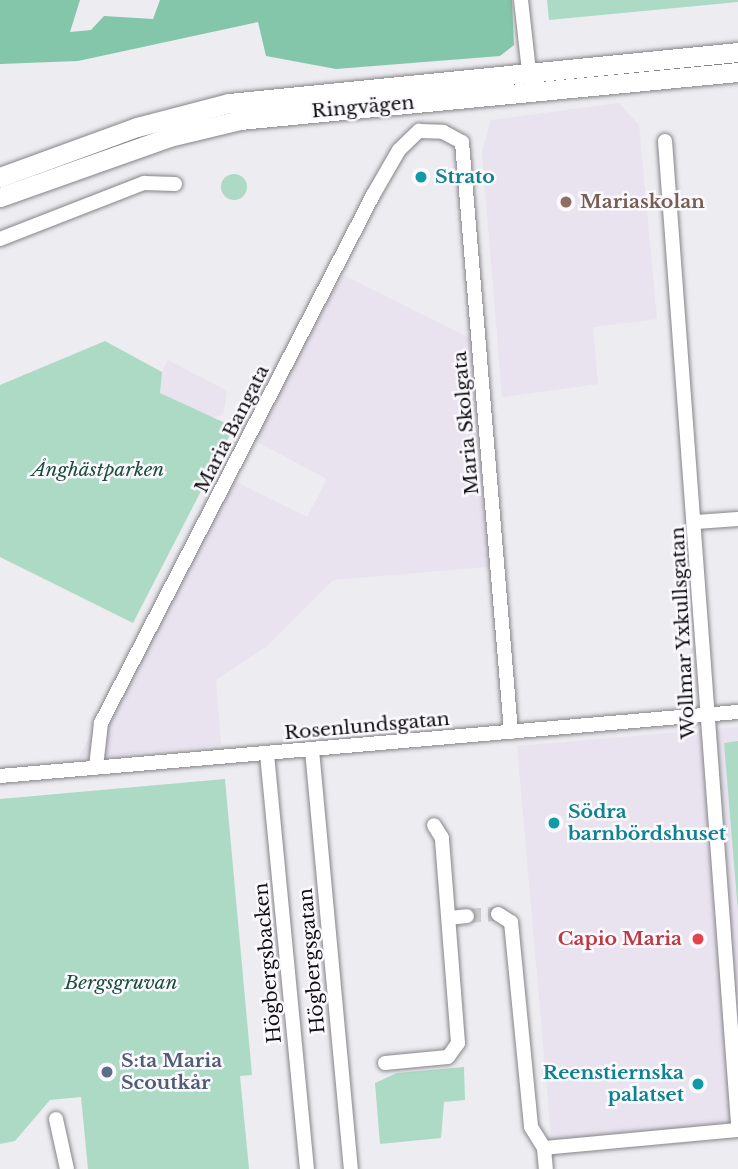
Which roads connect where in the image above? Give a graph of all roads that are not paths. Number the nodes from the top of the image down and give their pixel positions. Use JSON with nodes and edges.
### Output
{"nodes":[{"id":1,"x":521,"y":0,"type":"edge"},
{"id":2,"x":738,"y":52,"type":"edge"},
{"id":3,"x":529,"y":72,"type":"junction"},
{"id":4,"x":738,"y":72,"type":"edge"},
{"id":5,"x":531,"y":92,"type":"junction"},
{"id":6,"x":434,"y":130,"type":"joint"},
{"id":7,"x":665,"y":141,"type":"dead end"},
{"id":8,"x":0,"y":177,"type":"edge"},
{"id":9,"x":175,"y":184,"type":"dead end"},
{"id":10,"x":0,"y":197,"type":"edge"},
{"id":11,"x":0,"y":239,"type":"edge"},
{"id":12,"x":738,"y":519,"type":"edge"},
{"id":13,"x":696,"y":522,"type":"junction"},
{"id":14,"x":738,"y":712,"type":"edge"},
{"id":15,"x":708,"y":714,"type":"junction"},
{"id":16,"x":511,"y":732,"type":"junction"},
{"id":17,"x":312,"y":750,"type":"junction"},
{"id":18,"x":267,"y":754,"type":"junction"},
{"id":19,"x":96,"y":767,"type":"junction"},
{"id":20,"x":0,"y":776,"type":"edge"},
{"id":21,"x":434,"y":825,"type":"dead end"},
{"id":22,"x":498,"y":914,"type":"dead end"},
{"id":23,"x":467,"y":916,"type":"tunnel mouth"},
{"id":24,"x":449,"y":918,"type":"junction"},
{"id":25,"x":733,"y":995,"type":"edge"},
{"id":26,"x":385,"y":1063,"type":"dead end"},
{"id":27,"x":56,"y":1119,"type":"dead end"},
{"id":28,"x":738,"y":1124,"type":"edge"},
{"id":29,"x":738,"y":1130,"type":"edge"},
{"id":30,"x":544,"y":1148,"type":"junction"},
{"id":31,"x":67,"y":1169,"type":"edge"},
{"id":32,"x":307,"y":1169,"type":"edge"},
{"id":33,"x":351,"y":1169,"type":"edge"},
{"id":34,"x":546,"y":1169,"type":"edge"}],
"edges":[{"from":1,"to":3,"type":"street"},
{"from":2,"to":3,"type":"main road","name":"Ringvägen"},
{"from":3,"to":5,"type":"street"},
{"from":3,"to":8,"type":"main road","name":"Ringvägen"},
{"from":4,"to":5,"type":"main road","name":"Ringvägen"},
{"from":5,"to":10,"type":"main road","name":"Ringvägen"},
{"from":6,"to":16,"type":"street","name":"Maria Skolgata"},
{"from":6,"to":19,"type":"street","name":"Maria Bangata"},
{"from":7,"to":13,"type":"street","name":"Wollmar Yxkullsgatan"},
{"from":9,"to":11,"type":"street"},
{"from":12,"to":13,"type":"street"},
{"from":13,"to":15,"type":"street","name":"Wollmar Yxkullsgatan"},
{"from":14,"to":15,"type":"street","name":"Rosenlundsgatan"},
{"from":15,"to":16,"type":"street","name":"Rosenlundsgatan"},
{"from":15,"to":25,"type":"street","name":"Wollmar Yxkullsgatan"},
{"from":16,"to":17,"type":"street","name":"Rosenlundsgatan"},
{"from":17,"to":18,"type":"street","name":"Rosenlundsgatan"},
{"from":17,"to":33,"type":"street","name":"Högbergsgatan"},
{"from":18,"to":19,"type":"street","name":"Rosenlundsgatan"},
{"from":18,"to":32,"type":"street","name":"Högbergsbacken"},
{"from":19,"to":20,"type":"street","name":"Rosenlundsgatan"},
{"from":21,"to":24,"type":"street"},
{"from":22,"to":30,"type":"street"},
{"from":23,"to":24,"type":"street"},
{"from":24,"to":26,"type":"street"},
{"from":25,"to":28,"type":"street","name":"Wollmar Yxkullsgatan"},
{"from":27,"to":31,"type":"street"},
{"from":29,"to":30,"type":"street"},
{"from":30,"to":34,"type":"street"}]}
